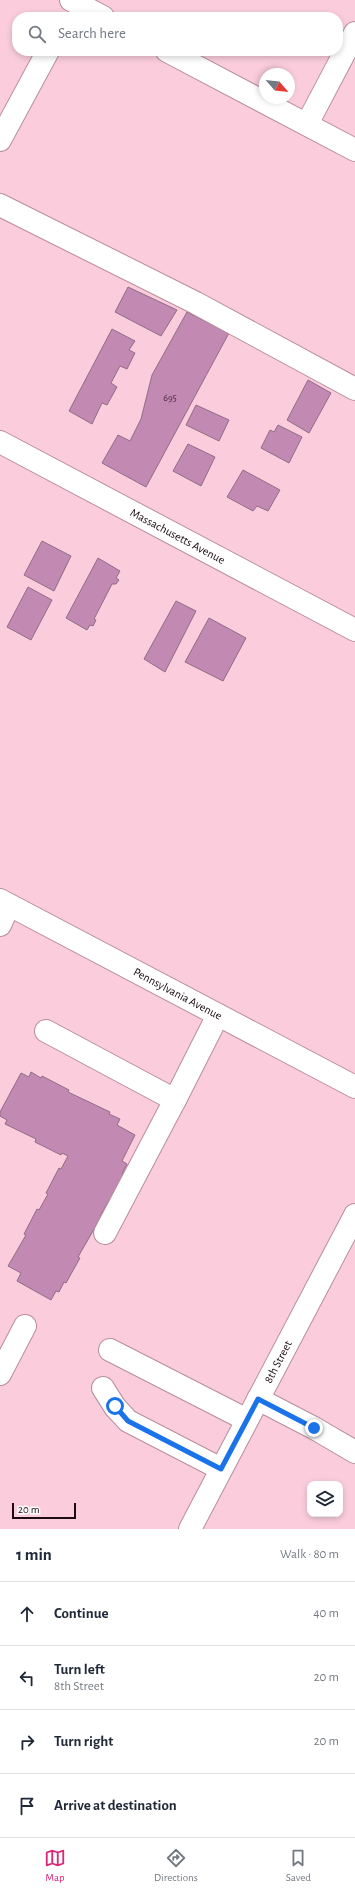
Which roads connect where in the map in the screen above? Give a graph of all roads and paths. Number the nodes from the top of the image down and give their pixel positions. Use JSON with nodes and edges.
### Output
{"nodes":[{"id":1,"x":70,"y":6,"type":"edge"},
{"id":2,"x":88,"y":12,"type":"edge"},
{"id":3,"x":355,"y":33,"type":"edge"},
{"id":4,"x":45,"y":56,"type":"edge"},
{"id":5,"x":177,"y":56,"type":"edge"},
{"id":6,"x":343,"y":56,"type":"edge"},
{"id":7,"x":343,"y":56,"type":"edge"},
{"id":8,"x":307,"y":124,"type":"junction"},
{"id":9,"x":0,"y":140,"type":"edge"},
{"id":10,"x":355,"y":150,"type":"edge"},
{"id":11,"x":0,"y":205,"type":"edge"},
{"id":12,"x":355,"y":389,"type":"edge"},
{"id":13,"x":0,"y":442,"type":"edge"},
{"id":14,"x":355,"y":630,"type":"edge"},
{"id":15,"x":5,"y":903,"type":"edge"},
{"id":16,"x":0,"y":925,"type":"edge"},
{"id":17,"x":218,"y":1015,"type":"junction"},
{"id":18,"x":46,"y":1031,"type":"dead end"},
{"id":19,"x":355,"y":1088,"type":"edge"},
{"id":20,"x":175,"y":1100,"type":"junction"},
{"id":21,"x":355,"y":1214,"type":"edge"},
{"id":22,"x":106,"y":1233,"type":"dead end"},
{"id":23,"x":25,"y":1326,"type":"dead end"},
{"id":24,"x":110,"y":1350,"type":"dead end"},
{"id":25,"x":0,"y":1374,"type":"edge"},
{"id":26,"x":103,"y":1388,"type":"dead end"},
{"id":27,"x":258,"y":1399,"type":"junction"},
{"id":28,"x":247,"y":1420,"type":"junction"},
{"id":29,"x":355,"y":1452,"type":"edge"},
{"id":30,"x":221,"y":1469,"type":"junction"},
{"id":31,"x":190,"y":1529,"type":"edge"}],
"edges":[{"from":1,"to":2,"type":"street"},
{"from":3,"to":7,"type":"street"},
{"from":4,"to":9,"type":"street"},
{"from":5,"to":8,"type":"street"},
{"from":6,"to":8,"type":"street"},
{"from":8,"to":10,"type":"street"},
{"from":11,"to":12,"type":"street"},
{"from":13,"to":14,"type":"street","name":"Massachusetts Avenue"},
{"from":15,"to":16,"type":"street"},
{"from":15,"to":17,"type":"street","name":"Pennsylvania Avenue"},
{"from":17,"to":19,"type":"street","name":"Pennsylvania Avenue"},
{"from":17,"to":20,"type":"street"},
{"from":18,"to":20,"type":"street"},
{"from":20,"to":22,"type":"street"},
{"from":21,"to":27,"type":"street","name":"8th Street"},
{"from":23,"to":25,"type":"street"},
{"from":24,"to":28,"type":"street"},
{"from":26,"to":30,"type":"street"},
{"from":27,"to":28,"type":"street","name":"8th Street"},
{"from":27,"to":29,"type":"street"},
{"from":28,"to":30,"type":"street","name":"8th Street"},
{"from":30,"to":31,"type":"street","name":"8th Street"}]}
